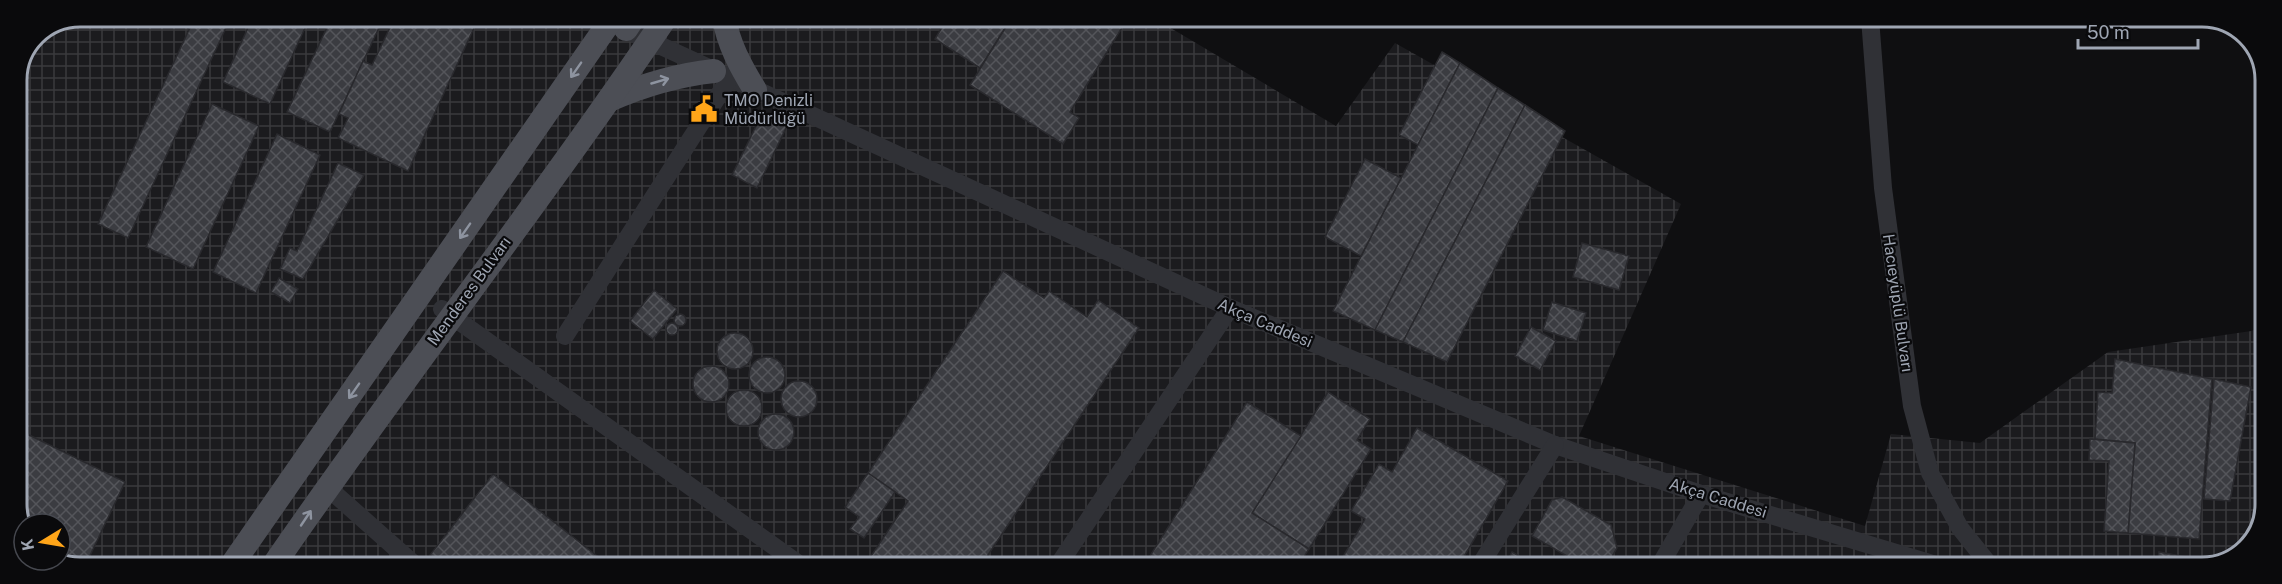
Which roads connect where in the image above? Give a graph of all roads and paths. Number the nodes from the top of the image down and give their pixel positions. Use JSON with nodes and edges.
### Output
{"nodes":[{"id":1,"x":622,"y":27,"type":"edge"},
{"id":2,"x":622,"y":27,"type":"edge"},
{"id":3,"x":623,"y":27,"type":"edge"},
{"id":4,"x":625,"y":27,"type":"edge"},
{"id":5,"x":726,"y":27,"type":"edge"},
{"id":6,"x":1871,"y":27,"type":"edge"},
{"id":7,"x":728,"y":71,"type":"junction"},
{"id":8,"x":755,"y":90,"type":"joint"},
{"id":9,"x":609,"y":99,"type":"junction"},
{"id":10,"x":1230,"y":308,"type":"junction"},
{"id":11,"x":446,"y":313,"type":"junction"},
{"id":12,"x":565,"y":336,"type":"dead end"},
{"id":13,"x":1555,"y":445,"type":"junction"},
{"id":14,"x":327,"y":487,"type":"junction"},
{"id":15,"x":1701,"y":494,"type":"junction"},
{"id":16,"x":238,"y":557,"type":"edge"},
{"id":17,"x":279,"y":557,"type":"edge"},
{"id":18,"x":406,"y":557,"type":"edge"},
{"id":19,"x":789,"y":557,"type":"edge"},
{"id":20,"x":1064,"y":557,"type":"edge"},
{"id":21,"x":1485,"y":557,"type":"edge"},
{"id":22,"x":1665,"y":557,"type":"edge"},
{"id":23,"x":1910,"y":557,"type":"edge"},
{"id":24,"x":1983,"y":557,"type":"edge"}],
"edges":[{"from":1,"to":11,"type":"main road"},
{"from":2,"to":16,"type":"main road","name":"Menderes Bulvarı","one_way":true},
{"from":3,"to":9,"type":"main road","name":"Menderes Bulvarı"},
{"from":4,"to":7,"type":"street"},
{"from":5,"to":7,"type":"main road"},
{"from":6,"to":24,"type":"street","name":"Hacıeyüplü Bulvarı"},
{"from":7,"to":8,"type":"main road"},
{"from":9,"to":7,"type":"main road","one_way":true},
{"from":7,"to":12,"type":"street"},
{"from":8,"to":10,"type":"street","name":"Akça Caddesi"},
{"from":9,"to":11,"type":"main road","name":"Menderes Bulvarı"},
{"from":10,"to":13,"type":"street","name":"Akça Caddesi"},
{"from":10,"to":20,"type":"street"},
{"from":11,"to":14,"type":"main road","name":"Menderes Bulvarı"},
{"from":11,"to":19,"type":"street"},
{"from":13,"to":15,"type":"street","name":"Akça Caddesi"},
{"from":13,"to":21,"type":"street"},
{"from":17,"to":14,"type":"main road","name":"Menderes Bulvarı","one_way":true},
{"from":14,"to":18,"type":"street"},
{"from":15,"to":22,"type":"street"},
{"from":15,"to":23,"type":"street","name":"Akça Caddesi"}]}
